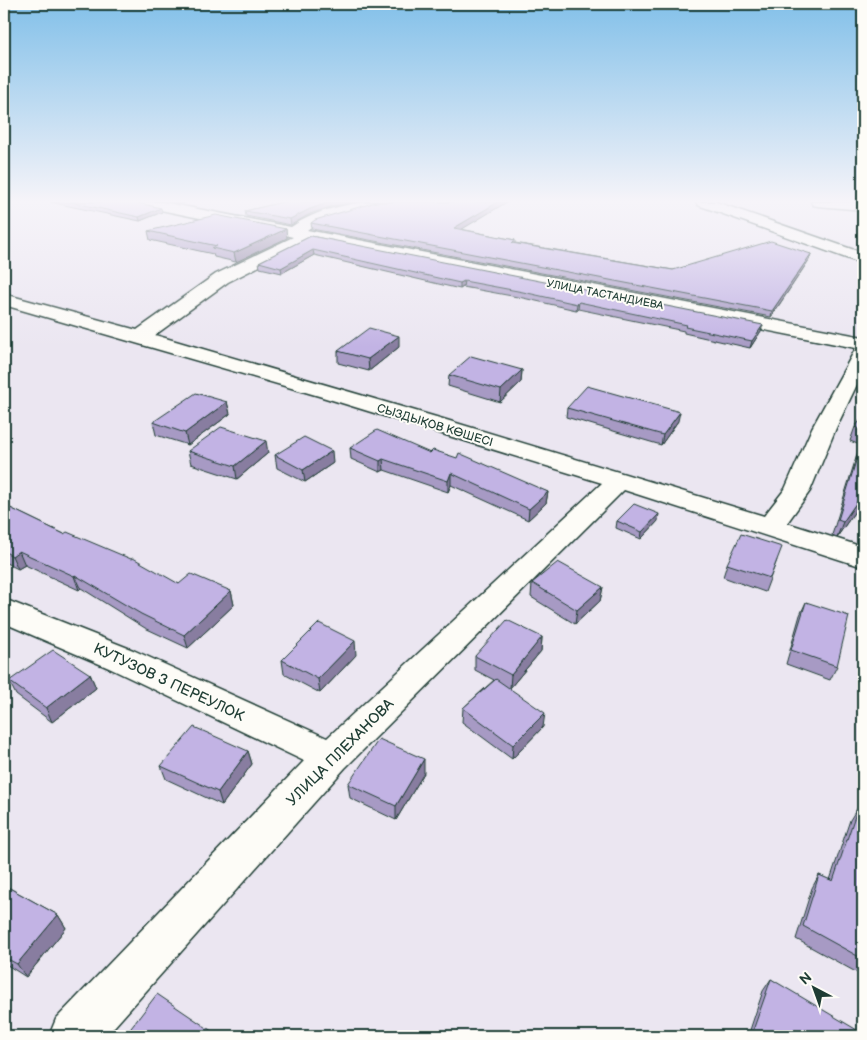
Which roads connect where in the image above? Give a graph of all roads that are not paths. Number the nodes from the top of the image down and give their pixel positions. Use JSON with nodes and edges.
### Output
{"nodes":[{"id":1,"x":270,"y":251,"type":"edge"},
{"id":2,"x":391,"y":251,"type":"edge"},
{"id":3,"x":839,"y":251,"type":"edge"},
{"id":4,"x":863,"y":259,"type":"edge"},
{"id":5,"x":4,"y":299,"type":"edge"},
{"id":6,"x":140,"y":337,"type":"junction"},
{"id":7,"x":863,"y":343,"type":"edge"},
{"id":8,"x":863,"y":352,"type":"edge"},
{"id":9,"x":620,"y":480,"type":"junction"},
{"id":10,"x":770,"y":527,"type":"junction"},
{"id":11,"x":863,"y":557,"type":"edge"},
{"id":12,"x":4,"y":610,"type":"edge"},
{"id":13,"x":332,"y":757,"type":"junction"},
{"id":14,"x":73,"y":1036,"type":"edge"}],
"edges":[{"from":1,"to":6,"type":"street"},
{"from":2,"to":7,"type":"street","name":"УЛИЦА ТАСТАНДИЕВА"},
{"from":3,"to":4,"type":"street"},
{"from":5,"to":6,"type":"street","name":"СЫЗДЫҚОВ КӨШЕСІ"},
{"from":6,"to":9,"type":"street","name":"СЫЗДЫҚОВ КӨШЕСІ"},
{"from":8,"to":10,"type":"street"},
{"from":9,"to":10,"type":"street","name":"СЫЗДЫҚОВ КӨШЕСІ"},
{"from":9,"to":13,"type":"street","name":"УЛИЦА ПЛЕХАНОВА"},
{"from":10,"to":11,"type":"street","name":"СЫЗДЫҚОВ КӨШЕСІ"},
{"from":12,"to":13,"type":"street","name":"КУТУЗОВ 3 ПЕРЕУЛОК"},
{"from":13,"to":14,"type":"street","name":"УЛИЦА ПЛЕХАНОВА"}]}
